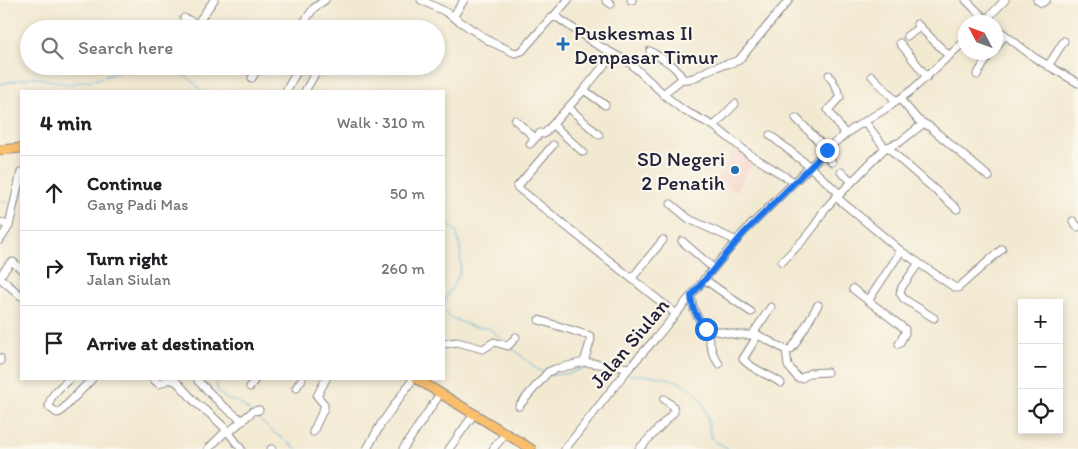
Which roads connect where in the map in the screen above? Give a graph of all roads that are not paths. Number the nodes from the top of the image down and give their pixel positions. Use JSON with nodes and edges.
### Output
{"nodes":[{"id":1,"x":214,"y":0,"type":"edge"},
{"id":2,"x":325,"y":0,"type":"edge"},
{"id":3,"x":421,"y":0,"type":"edge"},
{"id":4,"x":464,"y":0,"type":"edge"},
{"id":5,"x":568,"y":0,"type":"edge"},
{"id":6,"x":788,"y":0,"type":"edge"},
{"id":7,"x":966,"y":0,"type":"edge"},
{"id":8,"x":1005,"y":0,"type":"edge"},
{"id":9,"x":1037,"y":0,"type":"edge"},
{"id":10,"x":1046,"y":0,"type":"edge"},
{"id":11,"x":980,"y":15,"type":"edge"},
{"id":12,"x":992,"y":15,"type":"edge"},
{"id":13,"x":453,"y":17,"type":"junction"},
{"id":14,"x":553,"y":17,"type":"junction"},
{"id":15,"x":184,"y":18,"type":"dead end"},
{"id":16,"x":188,"y":20,"type":"edge"},
{"id":17,"x":200,"y":20,"type":"edge"},
{"id":18,"x":305,"y":20,"type":"edge"},
{"id":19,"x":907,"y":36,"type":"dead end"},
{"id":20,"x":1005,"y":36,"type":"edge"},
{"id":21,"x":1064,"y":41,"type":"dead end"},
{"id":22,"x":900,"y":43,"type":"dead end"},
{"id":23,"x":958,"y":48,"type":"edge"},
{"id":24,"x":650,"y":51,"type":"dead end"},
{"id":25,"x":614,"y":54,"type":"junction"},
{"id":26,"x":950,"y":56,"type":"junction"},
{"id":27,"x":986,"y":60,"type":"edge"},
{"id":28,"x":1048,"y":66,"type":"junction"},
{"id":29,"x":254,"y":75,"type":"edge"},
{"id":30,"x":295,"y":75,"type":"edge"},
{"id":31,"x":314,"y":75,"type":"edge"},
{"id":32,"x":829,"y":75,"type":"dead end"},
{"id":33,"x":977,"y":75,"type":"dead end"},
{"id":34,"x":872,"y":76,"type":"dead end"},
{"id":35,"x":927,"y":77,"type":"junction"},
{"id":36,"x":252,"y":78,"type":"dead end"},
{"id":37,"x":682,"y":80,"type":"junction"},
{"id":38,"x":1078,"y":83,"type":"edge"},
{"id":39,"x":287,"y":90,"type":"edge"},
{"id":40,"x":306,"y":90,"type":"edge"},
{"id":41,"x":584,"y":90,"type":"junction"},
{"id":42,"x":663,"y":94,"type":"junction"},
{"id":43,"x":898,"y":100,"type":"junction"},
{"id":44,"x":734,"y":104,"type":"dead end"},
{"id":45,"x":605,"y":105,"type":"dead end"},
{"id":46,"x":569,"y":108,"type":"junction"},
{"id":47,"x":796,"y":118,"type":"dead end"},
{"id":48,"x":515,"y":120,"type":"dead end"},
{"id":49,"x":865,"y":122,"type":"junction"},
{"id":50,"x":924,"y":124,"type":"junction"},
{"id":51,"x":553,"y":125,"type":"junction"},
{"id":52,"x":714,"y":126,"type":"junction"},
{"id":53,"x":846,"y":134,"type":"junction"},
{"id":54,"x":599,"y":135,"type":"dead end"},
{"id":55,"x":770,"y":135,"type":"dead end"},
{"id":56,"x":553,"y":145,"type":"dead end"},
{"id":57,"x":887,"y":147,"type":"junction"},
{"id":58,"x":20,"y":148,"type":"edge"},
{"id":59,"x":0,"y":150,"type":"edge"},
{"id":60,"x":825,"y":151,"type":"junction"},
{"id":61,"x":583,"y":152,"type":"dead end"},
{"id":62,"x":832,"y":162,"type":"dead end"},
{"id":63,"x":810,"y":167,"type":"junction"},
{"id":64,"x":841,"y":172,"type":"dead end"},
{"id":65,"x":20,"y":176,"type":"edge"},
{"id":66,"x":989,"y":177,"type":"dead end"},
{"id":67,"x":852,"y":181,"type":"junction"},
{"id":68,"x":794,"y":182,"type":"junction"},
{"id":69,"x":838,"y":195,"type":"junction"},
{"id":70,"x":671,"y":204,"type":"dead end"},
{"id":71,"x":957,"y":209,"type":"dead end"},
{"id":72,"x":0,"y":222,"type":"edge"},
{"id":73,"x":9,"y":226,"type":"junction"},
{"id":74,"x":0,"y":240,"type":"edge"},
{"id":75,"x":664,"y":240,"type":"dead end"},
{"id":76,"x":682,"y":241,"type":"dead end"},
{"id":77,"x":737,"y":241,"type":"junction"},
{"id":78,"x":1002,"y":249,"type":"dead end"},
{"id":79,"x":901,"y":251,"type":"junction"},
{"id":80,"x":782,"y":262,"type":"dead end"},
{"id":81,"x":918,"y":264,"type":"junction"},
{"id":82,"x":20,"y":268,"type":"edge"},
{"id":83,"x":713,"y":268,"type":"junction"},
{"id":84,"x":0,"y":277,"type":"edge"},
{"id":85,"x":632,"y":278,"type":"junction"},
{"id":86,"x":704,"y":279,"type":"junction"},
{"id":87,"x":853,"y":289,"type":"dead end"},
{"id":88,"x":20,"y":295,"type":"edge"},
{"id":89,"x":689,"y":298,"type":"junction"},
{"id":90,"x":868,"y":301,"type":"junction"},
{"id":91,"x":818,"y":305,"type":"dead end"},
{"id":92,"x":771,"y":307,"type":"dead end"},
{"id":93,"x":678,"y":312,"type":"junction"},
{"id":94,"x":751,"y":312,"type":"dead end"},
{"id":95,"x":934,"y":318,"type":"dead end"},
{"id":96,"x":539,"y":320,"type":"dead end"},
{"id":97,"x":706,"y":329,"type":"junction"},
{"id":98,"x":755,"y":335,"type":"junction"},
{"id":99,"x":516,"y":337,"type":"dead end"},
{"id":100,"x":445,"y":344,"type":"edge"},
{"id":101,"x":899,"y":344,"type":"dead end"},
{"id":102,"x":786,"y":350,"type":"junction"},
{"id":103,"x":584,"y":362,"type":"junction"},
{"id":104,"x":719,"y":364,"type":"dead end"},
{"id":105,"x":626,"y":371,"type":"junction"},
{"id":106,"x":826,"y":372,"type":"dead end"},
{"id":107,"x":68,"y":380,"type":"edge"},
{"id":108,"x":91,"y":380,"type":"edge"},
{"id":109,"x":154,"y":380,"type":"edge"},
{"id":110,"x":167,"y":380,"type":"edge"},
{"id":111,"x":172,"y":380,"type":"edge"},
{"id":112,"x":254,"y":380,"type":"edge"},
{"id":113,"x":301,"y":380,"type":"edge"},
{"id":114,"x":325,"y":380,"type":"edge"},
{"id":115,"x":412,"y":380,"type":"edge"},
{"id":116,"x":419,"y":380,"type":"edge"},
{"id":117,"x":198,"y":381,"type":"dead end"},
{"id":118,"x":781,"y":383,"type":"dead end"},
{"id":119,"x":250,"y":387,"type":"dead end"},
{"id":120,"x":296,"y":388,"type":"dead end"},
{"id":121,"x":440,"y":394,"type":"junction"},
{"id":122,"x":664,"y":398,"type":"dead end"},
{"id":123,"x":519,"y":406,"type":"dead end"},
{"id":124,"x":253,"y":412,"type":"dead end"},
{"id":125,"x":474,"y":414,"type":"junction"},
{"id":126,"x":243,"y":421,"type":"junction"},
{"id":127,"x":227,"y":432,"type":"junction"},
{"id":128,"x":313,"y":432,"type":"dead end"},
{"id":129,"x":506,"y":433,"type":"junction"},
{"id":130,"x":208,"y":449,"type":"edge"},
{"id":131,"x":242,"y":449,"type":"edge"},
{"id":132,"x":366,"y":449,"type":"edge"},
{"id":133,"x":403,"y":449,"type":"edge"},
{"id":134,"x":449,"y":449,"type":"edge"},
{"id":135,"x":493,"y":449,"type":"edge"},
{"id":136,"x":531,"y":449,"type":"edge"},
{"id":137,"x":565,"y":449,"type":"edge"},
{"id":138,"x":639,"y":449,"type":"edge"}],
"edges":[{"from":1,"to":17,"type":"street"},
{"from":2,"to":18,"type":"street"},
{"from":3,"to":13,"type":"street"},
{"from":4,"to":13,"type":"street"},
{"from":5,"to":14,"type":"street"},
{"from":6,"to":37,"type":"street"},
{"from":7,"to":11,"type":"street"},
{"from":8,"to":12,"type":"street"},
{"from":9,"to":10,"type":"street"},
{"from":13,"to":14,"type":"street"},
{"from":14,"to":25,"type":"street"},
{"from":15,"to":16,"type":"street"},
{"from":19,"to":26,"type":"street"},
{"from":20,"to":28,"type":"street"},
{"from":21,"to":28,"type":"street"},
{"from":22,"to":35,"type":"street"},
{"from":23,"to":26,"type":"street","name":"Jalan Siulan"},
{"from":24,"to":37,"type":"street"},
{"from":25,"to":41,"type":"street"},
{"from":25,"to":42,"type":"street"},
{"from":26,"to":35,"type":"street","name":"Jalan Siulan"},
{"from":27,"to":33,"type":"street"},
{"from":28,"to":38,"type":"street"},
{"from":29,"to":36,"type":"street"},
{"from":30,"to":39,"type":"street"},
{"from":31,"to":40,"type":"street"},
{"from":32,"to":53,"type":"street"},
{"from":34,"to":43,"type":"street"},
{"from":35,"to":43,"type":"street","name":"Jalan Siulan"},
{"from":37,"to":42,"type":"street"},
{"from":41,"to":45,"type":"street"},
{"from":41,"to":46,"type":"street"},
{"from":42,"to":52,"type":"street"},
{"from":43,"to":49,"type":"street","name":"Jalan Siulan"},
{"from":43,"to":50,"type":"street"},
{"from":44,"to":52,"type":"street"},
{"from":46,"to":51,"type":"street"},
{"from":46,"to":54,"type":"street"},
{"from":47,"to":60,"type":"street"},
{"from":48,"to":51,"type":"street"},
{"from":49,"to":53,"type":"street","name":"Jalan Siulan"},
{"from":49,"to":57,"type":"street"},
{"from":50,"to":57,"type":"street"},
{"from":50,"to":66,"type":"street"},
{"from":51,"to":61,"type":"street"},
{"from":52,"to":68,"type":"street"},
{"from":53,"to":60,"type":"street","name":"Jalan Siulan"},
{"from":55,"to":63,"type":"street"},
{"from":56,"to":85,"type":"street"},
{"from":57,"to":67,"type":"street"},
{"from":57,"to":71,"type":"street"},
{"from":58,"to":59,"type":"main road"},
{"from":60,"to":62,"type":"street"},
{"from":60,"to":63,"type":"street","name":"Jalan Siulan"},
{"from":63,"to":68,"type":"street","name":"Jalan Siulan"},
{"from":63,"to":69,"type":"street"},
{"from":64,"to":67,"type":"street"},
{"from":65,"to":73,"type":"street"},
{"from":67,"to":69,"type":"street"},
{"from":68,"to":77,"type":"street","name":"Jalan Siulan"},
{"from":69,"to":79,"type":"street"},
{"from":69,"to":80,"type":"street"},
{"from":70,"to":77,"type":"street"},
{"from":72,"to":73,"type":"street"},
{"from":73,"to":74,"type":"street"},
{"from":75,"to":85,"type":"street"},
{"from":76,"to":83,"type":"street"},
{"from":77,"to":83,"type":"street","name":"Jalan Siulan"},
{"from":78,"to":81,"type":"street"},
{"from":79,"to":81,"type":"street"},
{"from":79,"to":90,"type":"street"},
{"from":81,"to":95,"type":"street"},
{"from":82,"to":84,"type":"street"},
{"from":83,"to":86,"type":"street","name":"Jalan Siulan"},
{"from":84,"to":88,"type":"street"},
{"from":85,"to":93,"type":"street"},
{"from":86,"to":89,"type":"street","name":"Jalan Siulan"},
{"from":86,"to":94,"type":"street"},
{"from":87,"to":90,"type":"street"},
{"from":89,"to":93,"type":"street","name":"Jalan Siulan"},
{"from":89,"to":97,"type":"street"},
{"from":90,"to":101,"type":"street"},
{"from":91,"to":102,"type":"street"},
{"from":92,"to":98,"type":"street"},
{"from":93,"to":105,"type":"street","name":"Jalan Siulan"},
{"from":96,"to":103,"type":"street"},
{"from":97,"to":98,"type":"street"},
{"from":97,"to":104,"type":"street"},
{"from":98,"to":102,"type":"street"},
{"from":98,"to":118,"type":"street"},
{"from":99,"to":100,"type":"street"},
{"from":102,"to":106,"type":"street"},
{"from":103,"to":105,"type":"street"},
{"from":103,"to":123,"type":"street"},
{"from":105,"to":137,"type":"street","name":"Jalan Siulan"},
{"from":107,"to":108,"type":"street"},
{"from":109,"to":110,"type":"street"},
{"from":111,"to":127,"type":"street"},
{"from":112,"to":119,"type":"street"},
{"from":113,"to":120,"type":"street"},
{"from":114,"to":128,"type":"street"},
{"from":115,"to":132,"type":"street"},
{"from":116,"to":121,"type":"main road"},
{"from":117,"to":126,"type":"street"},
{"from":121,"to":125,"type":"main road"},
{"from":121,"to":133,"type":"street"},
{"from":122,"to":138,"type":"street"},
{"from":124,"to":126,"type":"street"},
{"from":125,"to":129,"type":"main road"},
{"from":125,"to":134,"type":"street"},
{"from":126,"to":127,"type":"street"},
{"from":127,"to":130,"type":"street"},
{"from":127,"to":131,"type":"street"},
{"from":129,"to":135,"type":"street"},
{"from":129,"to":136,"type":"main road"}]}
